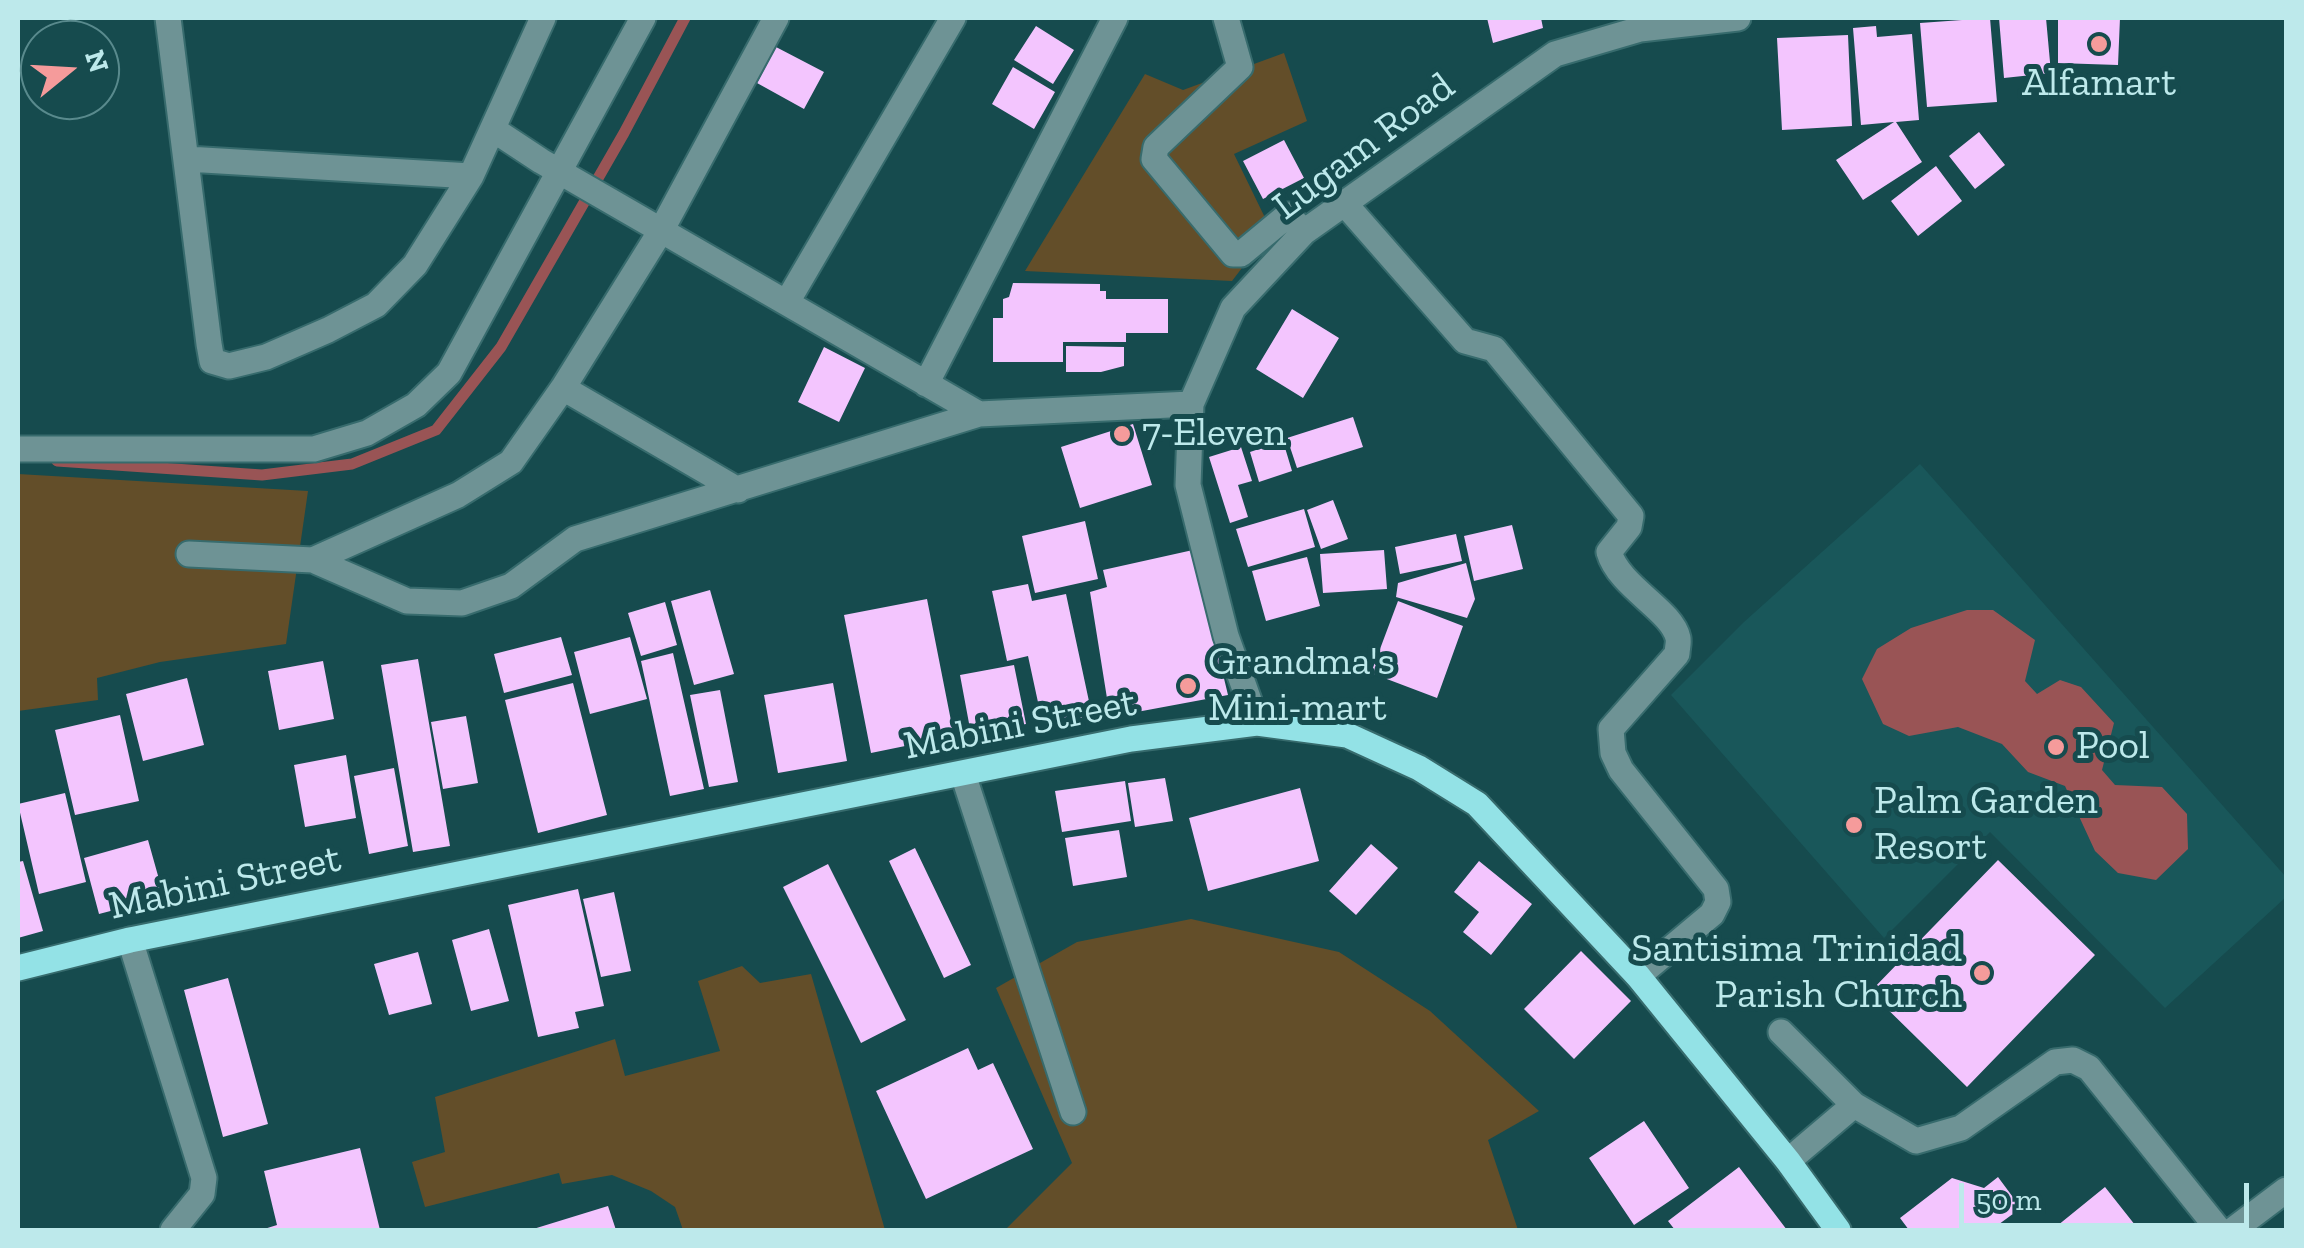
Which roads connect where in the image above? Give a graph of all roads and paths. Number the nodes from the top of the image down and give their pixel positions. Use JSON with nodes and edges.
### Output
{"nodes":[{"id":1,"x":168,"y":18,"type":"edge"},
{"id":2,"x":543,"y":18,"type":"edge"},
{"id":3,"x":643,"y":18,"type":"edge"},
{"id":4,"x":776,"y":18,"type":"edge"},
{"id":5,"x":953,"y":18,"type":"edge"},
{"id":6,"x":1115,"y":18,"type":"edge"},
{"id":7,"x":1226,"y":18,"type":"edge"},
{"id":8,"x":1738,"y":18,"type":"edge"},
{"id":9,"x":494,"y":130,"type":"junction"},
{"id":10,"x":187,"y":159,"type":"junction"},
{"id":11,"x":559,"y":170,"type":"junction"},
{"id":12,"x":471,"y":176,"type":"junction"},
{"id":13,"x":1345,"y":204,"type":"junction"},
{"id":14,"x":662,"y":228,"type":"junction"},
{"id":15,"x":1304,"y":232,"type":"junction"},
{"id":16,"x":787,"y":302,"type":"junction"},
{"id":17,"x":926,"y":384,"type":"junction"},
{"id":18,"x":564,"y":388,"type":"junction"},
{"id":19,"x":1191,"y":404,"type":"junction"},
{"id":20,"x":979,"y":414,"type":"junction"},
{"id":21,"x":18,"y":450,"type":"edge"},
{"id":22,"x":738,"y":490,"type":"junction"},
{"id":23,"x":189,"y":554,"type":"dead end"},
{"id":24,"x":312,"y":560,"type":"junction"},
{"id":25,"x":1257,"y":723,"type":"junction"},
{"id":26,"x":963,"y":774,"type":"junction"},
{"id":27,"x":130,"y":940,"type":"junction"},
{"id":28,"x":18,"y":968,"type":"edge"},
{"id":29,"x":1638,"y":976,"type":"junction"},
{"id":30,"x":1781,"y":1032,"type":"dead end"},
{"id":31,"x":1854,"y":1105,"type":"junction"},
{"id":32,"x":1073,"y":1112,"type":"dead end"},
{"id":33,"x":1788,"y":1161,"type":"junction"},
{"id":34,"x":2286,"y":1190,"type":"edge"},
{"id":35,"x":173,"y":1230,"type":"edge"},
{"id":36,"x":1838,"y":1230,"type":"edge"},
{"id":37,"x":2219,"y":1230,"type":"edge"},
{"id":38,"x":2233,"y":1230,"type":"edge"}],
"edges":[{"from":1,"to":10,"type":"street"},
{"from":2,"to":9,"type":"street"},
{"from":3,"to":11,"type":"street"},
{"from":4,"to":14,"type":"street"},
{"from":5,"to":16,"type":"street"},
{"from":6,"to":17,"type":"street"},
{"from":7,"to":15,"type":"street"},
{"from":8,"to":13,"type":"street","name":"Lugam Road"},
{"from":9,"to":11,"type":"street"},
{"from":9,"to":12,"type":"street"},
{"from":10,"to":12,"type":"street"},
{"from":10,"to":12,"type":"street"},
{"from":11,"to":14,"type":"street"},
{"from":11,"to":21,"type":"street"},
{"from":13,"to":15,"type":"street","name":"Lugam Road"},
{"from":13,"to":29,"type":"street"},
{"from":14,"to":16,"type":"street"},
{"from":14,"to":18,"type":"street"},
{"from":15,"to":19,"type":"street","name":"Lugam Road"},
{"from":16,"to":17,"type":"street"},
{"from":17,"to":20,"type":"street"},
{"from":18,"to":22,"type":"street"},
{"from":18,"to":24,"type":"street"},
{"from":19,"to":20,"type":"street"},
{"from":19,"to":25,"type":"street","name":"Lugam Road"},
{"from":20,"to":22,"type":"street"},
{"from":22,"to":24,"type":"street"},
{"from":23,"to":24,"type":"street"},
{"from":25,"to":26,"type":"main road","name":"Mabini Street"},
{"from":25,"to":29,"type":"main road","name":"Mabini Street"},
{"from":26,"to":27,"type":"main road","name":"Mabini Street"},
{"from":26,"to":32,"type":"street"},
{"from":27,"to":28,"type":"main road","name":"Mabini Street"},
{"from":27,"to":35,"type":"street"},
{"from":29,"to":33,"type":"main road","name":"Mabini Street"},
{"from":30,"to":31,"type":"street"},
{"from":31,"to":33,"type":"street"},
{"from":31,"to":37,"type":"street"},
{"from":33,"to":36,"type":"main road","name":"Mabini Street"},
{"from":34,"to":38,"type":"street"}]}
